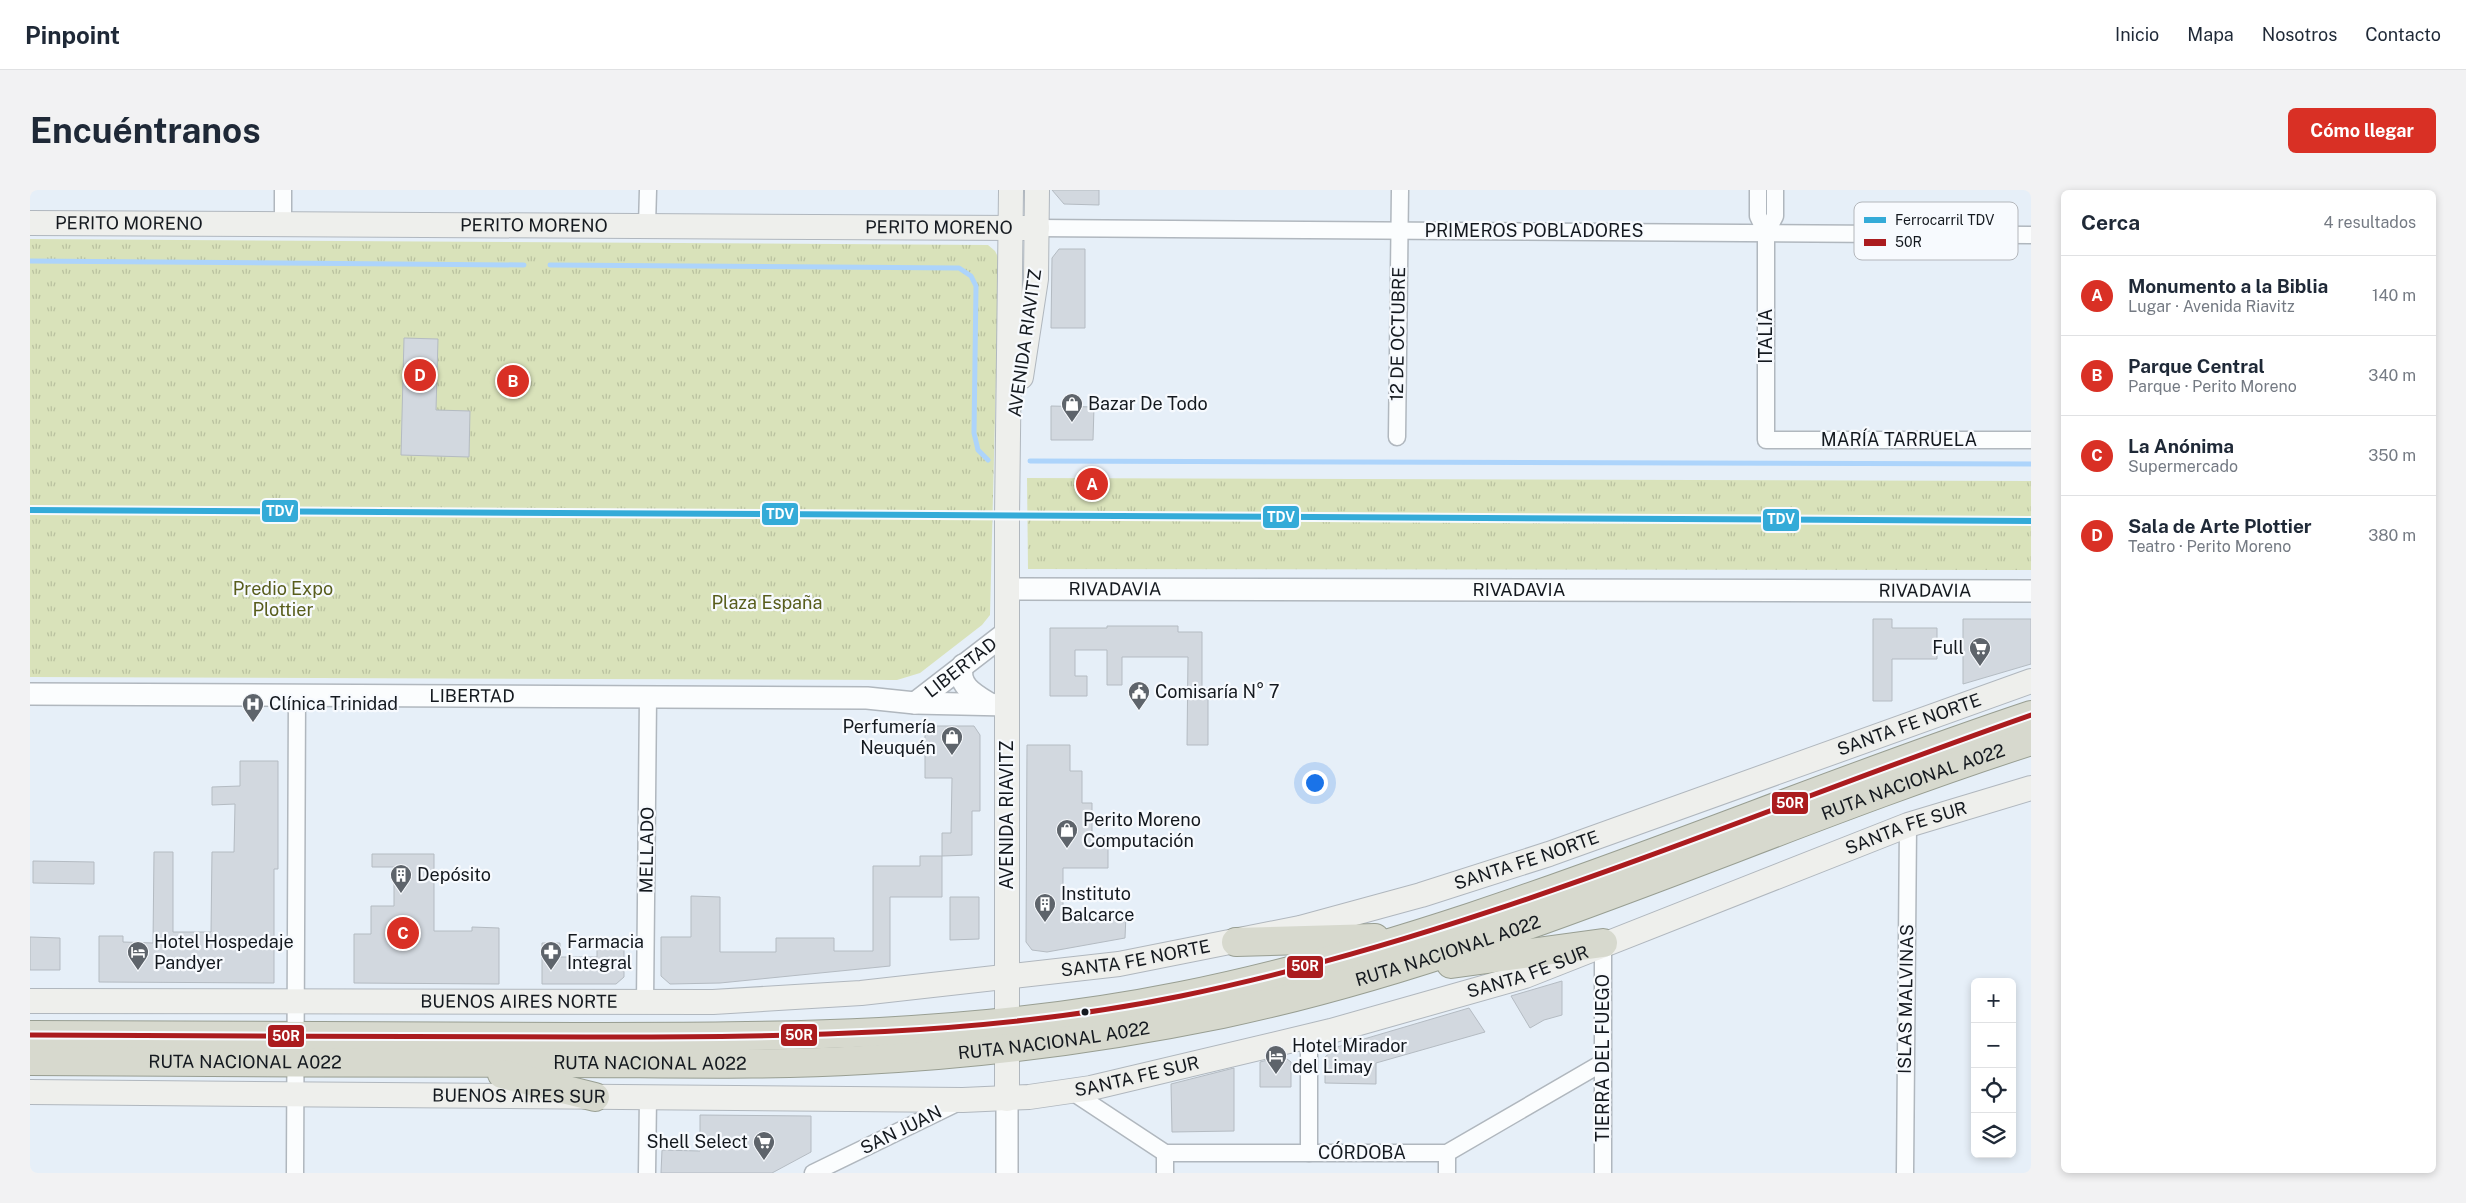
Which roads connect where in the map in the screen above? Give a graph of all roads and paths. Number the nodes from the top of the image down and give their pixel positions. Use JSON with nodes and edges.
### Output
{"nodes":[{"id":1,"x":283,"y":190,"type":"edge"},
{"id":2,"x":648,"y":190,"type":"edge"},
{"id":3,"x":1011,"y":190,"type":"edge"},
{"id":4,"x":1037,"y":190,"type":"edge"},
{"id":5,"x":1400,"y":190,"type":"edge"},
{"id":6,"x":1758,"y":190,"type":"edge"},
{"id":7,"x":1776,"y":190,"type":"edge"},
{"id":8,"x":30,"y":223,"type":"edge"},
{"id":9,"x":283,"y":224,"type":"junction"},
{"id":10,"x":647,"y":226,"type":"junction"},
{"id":11,"x":1010,"y":228,"type":"junction"},
{"id":12,"x":1037,"y":228,"type":"junction"},
{"id":13,"x":1400,"y":231,"type":"junction"},
{"id":14,"x":1766,"y":233,"type":"junction"},
{"id":15,"x":1854,"y":234,"type":"edge"},
{"id":16,"x":2018,"y":235,"type":"edge"},
{"id":17,"x":2031,"y":235,"type":"edge"},
{"id":18,"x":1397,"y":438,"type":"dead end"},
{"id":19,"x":1766,"y":440,"type":"joint"},
{"id":20,"x":2031,"y":440,"type":"edge"},
{"id":21,"x":1008,"y":458,"type":"junction"},
{"id":22,"x":1007,"y":589,"type":"junction"},
{"id":23,"x":2031,"y":591,"type":"edge"},
{"id":24,"x":1007,"y":632,"type":"junction"},
{"id":25,"x":963,"y":665,"type":"junction"},
{"id":26,"x":2031,"y":681,"type":"edge"},
{"id":27,"x":30,"y":694,"type":"edge"},
{"id":28,"x":297,"y":696,"type":"junction"},
{"id":29,"x":648,"y":697,"type":"junction"},
{"id":30,"x":915,"y":703,"type":"junction"},
{"id":31,"x":998,"y":704,"type":"junction"},
{"id":32,"x":2031,"y":715,"type":"edge"},
{"id":33,"x":2031,"y":741,"type":"edge"},
{"id":34,"x":2031,"y":788,"type":"edge"},
{"id":35,"x":1908,"y":825,"type":"junction"},
{"id":36,"x":1416,"y":937,"type":"junction"},
{"id":37,"x":1236,"y":942,"type":"junction"},
{"id":38,"x":1603,"y":943,"type":"junction"},
{"id":39,"x":1388,"y":972,"type":"junction"},
{"id":40,"x":1007,"y":978,"type":"junction"},
{"id":41,"x":30,"y":1001,"type":"edge"},
{"id":42,"x":296,"y":1002,"type":"junction"},
{"id":43,"x":645,"y":1003,"type":"junction"},
{"id":44,"x":30,"y":1035,"type":"edge"},
{"id":45,"x":1007,"y":1036,"type":"junction"},
{"id":46,"x":1310,"y":1036,"type":"junction"},
{"id":47,"x":295,"y":1050,"type":"junction"},
{"id":48,"x":30,"y":1061,"type":"edge"},
{"id":49,"x":460,"y":1063,"type":"junction"},
{"id":50,"x":1602,"y":1063,"type":"junction"},
{"id":51,"x":1108,"y":1083,"type":"junction"},
{"id":52,"x":1071,"y":1091,"type":"junction"},
{"id":53,"x":30,"y":1092,"type":"edge"},
{"id":54,"x":295,"y":1094,"type":"junction"},
{"id":55,"x":596,"y":1097,"type":"junction"},
{"id":56,"x":648,"y":1097,"type":"junction"},
{"id":57,"x":1007,"y":1099,"type":"junction"},
{"id":58,"x":963,"y":1100,"type":"junction"},
{"id":59,"x":1109,"y":1114,"type":"junction"},
{"id":60,"x":1165,"y":1152,"type":"junction"},
{"id":61,"x":1309,"y":1152,"type":"junction"},
{"id":62,"x":1447,"y":1153,"type":"junction"},
{"id":63,"x":295,"y":1173,"type":"edge"},
{"id":64,"x":647,"y":1173,"type":"edge"},
{"id":65,"x":813,"y":1173,"type":"edge"},
{"id":66,"x":1007,"y":1173,"type":"edge"},
{"id":67,"x":1165,"y":1173,"type":"edge"},
{"id":68,"x":1447,"y":1173,"type":"edge"},
{"id":69,"x":1603,"y":1173,"type":"edge"},
{"id":70,"x":1904,"y":1173,"type":"edge"}],
"edges":[{"from":1,"to":9,"type":"street"},
{"from":2,"to":10,"type":"street"},
{"from":3,"to":11,"type":"main road","name":"AVENIDA RIAVITZ"},
{"from":4,"to":12,"type":"main road","name":"AVENIDA RIAVITZ"},
{"from":5,"to":13,"type":"street","name":"12 DE OCTUBRE"},
{"from":6,"to":14,"type":"street"},
{"from":7,"to":14,"type":"street"},
{"from":8,"to":9,"type":"main road","name":"PERITO MORENO"},
{"from":9,"to":10,"type":"main road","name":"PERITO MORENO"},
{"from":10,"to":11,"type":"main road","name":"PERITO MORENO"},
{"from":11,"to":12,"type":"main road","name":"PERITO MORENO"},
{"from":11,"to":21,"type":"main road","name":"AVENIDA RIAVITZ"},
{"from":12,"to":13,"type":"street","name":"PRIMEROS POBLADORES"},
{"from":12,"to":21,"type":"main road","name":"AVENIDA RIAVITZ"},
{"from":13,"to":14,"type":"street","name":"PRIMEROS POBLADORES"},
{"from":13,"to":18,"type":"street","name":"12 DE OCTUBRE"},
{"from":14,"to":15,"type":"street","name":"PRIMEROS POBLADORES"},
{"from":14,"to":19,"type":"street","name":"ITALIA"},
{"from":16,"to":17,"type":"street","name":"PRIMEROS POBLADORES"},
{"from":19,"to":20,"type":"street","name":"MARÍA TARRUELA"},
{"from":21,"to":22,"type":"main road","name":"AVENIDA RIAVITZ"},
{"from":22,"to":23,"type":"street","name":"RIVADAVIA"},
{"from":22,"to":24,"type":"main road","name":"AVENIDA RIAVITZ"},
{"from":24,"to":25,"type":"street","name":"LIBERTAD"},
{"from":24,"to":31,"type":"main road","name":"AVENIDA RIAVITZ"},
{"from":25,"to":30,"type":"street","name":"LIBERTAD"},
{"from":25,"to":31,"type":"street"},
{"from":26,"to":37,"type":"main road","name":"SANTA FE NORTE"},
{"from":27,"to":28,"type":"street","name":"LIBERTAD"},
{"from":28,"to":29,"type":"street","name":"LIBERTAD"},
{"from":28,"to":42,"type":"street"},
{"from":29,"to":30,"type":"street","name":"LIBERTAD"},
{"from":29,"to":43,"type":"street","name":"MELLADO"},
{"from":30,"to":31,"type":"street","name":"LIBERTAD"},
{"from":31,"to":40,"type":"main road","name":"AVENIDA RIAVITZ"},
{"from":32,"to":36,"type":"highway","name":"RUTA NACIONAL A022"},
{"from":33,"to":39,"type":"highway","name":"RUTA NACIONAL A022"},
{"from":34,"to":35,"type":"main road","name":"SANTA FE SUR"},
{"from":35,"to":38,"type":"main road","name":"SANTA FE SUR"},
{"from":35,"to":70,"type":"street","name":"ISLAS MALVINAS"},
{"from":36,"to":37,"type":"highway"},
{"from":36,"to":45,"type":"highway","name":"RUTA NACIONAL A022"},
{"from":37,"to":40,"type":"main road","name":"SANTA FE NORTE"},
{"from":38,"to":39,"type":"highway"},
{"from":38,"to":46,"type":"main road","name":"SANTA FE SUR"},
{"from":38,"to":50,"type":"street","name":"TIERRA DEL FUEGO"},
{"from":39,"to":45,"type":"highway","name":"RUTA NACIONAL A022"},
{"from":40,"to":43,"type":"main road","name":"BUENOS AIRES NORTE"},
{"from":40,"to":45,"type":"main road","name":"AVENIDA RIAVITZ"},
{"from":41,"to":42,"type":"main road","name":"BUENOS AIRES NORTE"},
{"from":42,"to":43,"type":"main road","name":"BUENOS AIRES NORTE"},
{"from":42,"to":47,"type":"street"},
{"from":44,"to":47,"type":"highway","name":"RUTA NACIONAL A022"},
{"from":45,"to":47,"type":"highway","name":"RUTA NACIONAL A022"},
{"from":45,"to":49,"type":"highway","name":"RUTA NACIONAL A022"},
{"from":45,"to":57,"type":"main road","name":"AVENIDA RIAVITZ"},
{"from":46,"to":51,"type":"main road","name":"SANTA FE SUR"},
{"from":46,"to":61,"type":"street"},
{"from":47,"to":48,"type":"highway","name":"RUTA NACIONAL A022"},
{"from":47,"to":49,"type":"highway","name":"RUTA NACIONAL A022"},
{"from":47,"to":54,"type":"street"},
{"from":49,"to":55,"type":"highway"},
{"from":50,"to":62,"type":"street"},
{"from":50,"to":69,"type":"street","name":"TIERRA DEL FUEGO"},
{"from":51,"to":52,"type":"main road","name":"SANTA FE SUR"},
{"from":51,"to":59,"type":"street"},
{"from":52,"to":57,"type":"main road","name":"SANTA FE SUR"},
{"from":52,"to":59,"type":"street"},
{"from":53,"to":54,"type":"main road","name":"BUENOS AIRES SUR"},
{"from":54,"to":55,"type":"main road","name":"BUENOS AIRES SUR"},
{"from":54,"to":63,"type":"street"},
{"from":55,"to":56,"type":"main road","name":"BUENOS AIRES SUR"},
{"from":56,"to":58,"type":"main road","name":"BUENOS AIRES SUR"},
{"from":56,"to":64,"type":"street"},
{"from":57,"to":58,"type":"main road","name":"BUENOS AIRES SUR"},
{"from":57,"to":66,"type":"street","name":"AVENIDA RIAVITZ"},
{"from":58,"to":65,"type":"street","name":"SAN JUAN"},
{"from":59,"to":60,"type":"street"},
{"from":60,"to":61,"type":"street","name":"CÓRDOBA"},
{"from":60,"to":67,"type":"street"},
{"from":61,"to":62,"type":"street","name":"CÓRDOBA"},
{"from":62,"to":68,"type":"street"}]}
